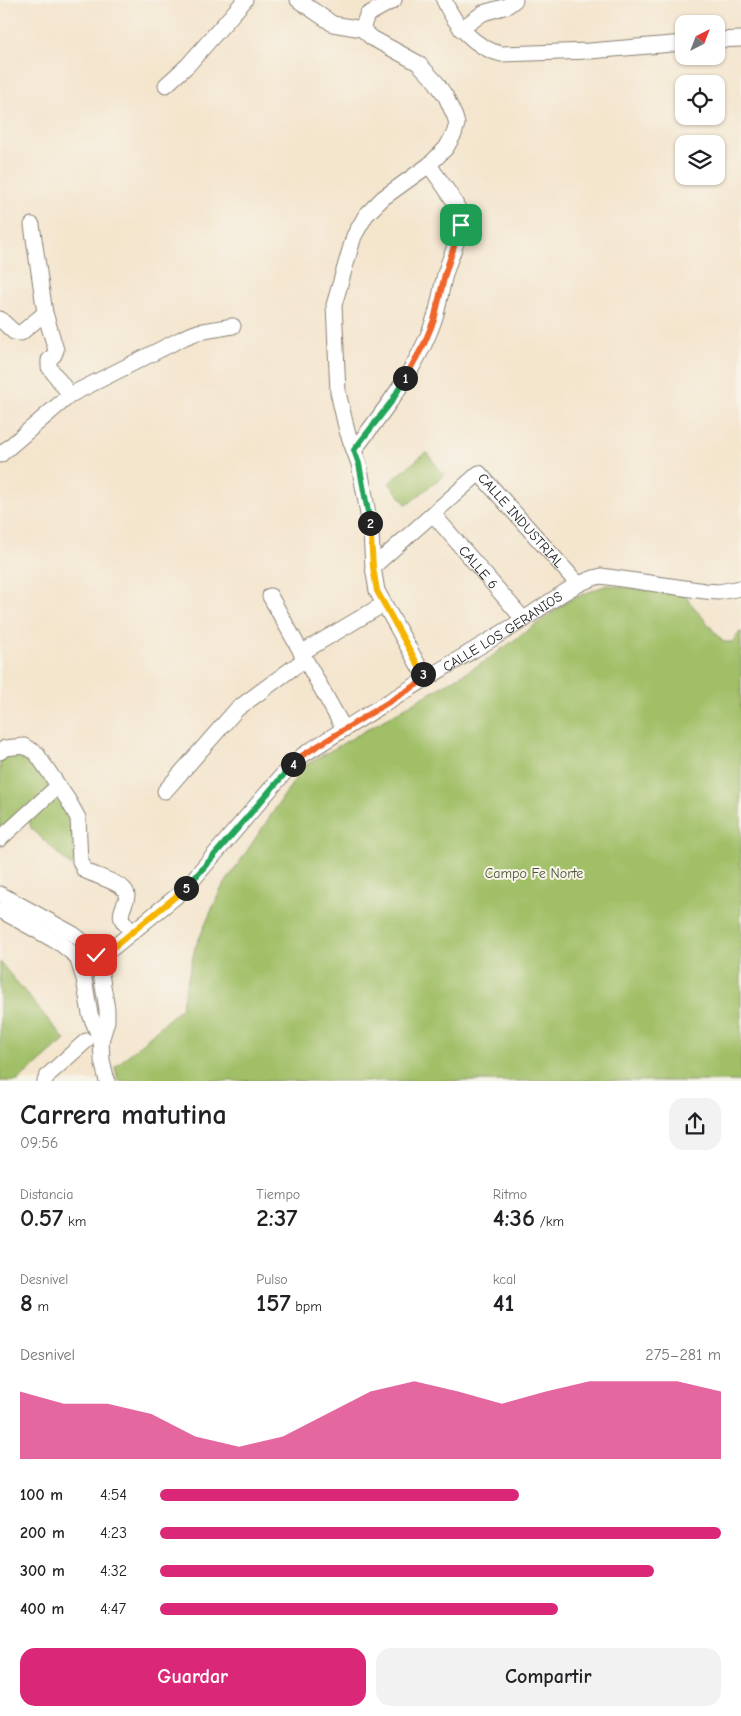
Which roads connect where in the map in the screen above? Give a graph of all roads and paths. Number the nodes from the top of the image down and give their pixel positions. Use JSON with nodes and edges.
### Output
{"nodes":[{"id":1,"x":245,"y":0,"type":"edge"},
{"id":2,"x":298,"y":0,"type":"edge"},
{"id":3,"x":394,"y":0,"type":"edge"},
{"id":4,"x":444,"y":0,"type":"edge"},
{"id":5,"x":515,"y":0,"type":"edge"},
{"id":6,"x":362,"y":29,"type":"junction"},
{"id":7,"x":461,"y":29,"type":"junction"},
{"id":8,"x":741,"y":39,"type":"edge"},
{"id":9,"x":725,"y":40,"type":"edge"},
{"id":10,"x":675,"y":43,"type":"edge"},
{"id":11,"x":166,"y":86,"type":"dead end"},
{"id":12,"x":429,"y":165,"type":"junction"},
{"id":13,"x":32,"y":225,"type":"dead end"},
{"id":14,"x":46,"y":313,"type":"junction"},
{"id":15,"x":0,"y":319,"type":"edge"},
{"id":16,"x":233,"y":326,"type":"dead end"},
{"id":17,"x":70,"y":395,"type":"junction"},
{"id":18,"x":354,"y":450,"type":"junction"},
{"id":19,"x":0,"y":455,"type":"edge"},
{"id":20,"x":433,"y":514,"type":"junction"},
{"id":21,"x":373,"y":567,"type":"junction"},
{"id":22,"x":578,"y":584,"type":"junction"},
{"id":23,"x":741,"y":588,"type":"edge"},
{"id":24,"x":270,"y":596,"type":"dead end"},
{"id":25,"x":384,"y":604,"type":"junction"},
{"id":26,"x":524,"y":620,"type":"junction"},
{"id":27,"x":303,"y":656,"type":"junction"},
{"id":28,"x":426,"y":679,"type":"junction"},
{"id":29,"x":344,"y":729,"type":"junction"},
{"id":30,"x":0,"y":752,"type":"edge"},
{"id":31,"x":58,"y":786,"type":"junction"},
{"id":32,"x":166,"y":791,"type":"dead end"},
{"id":33,"x":0,"y":839,"type":"edge"},
{"id":34,"x":0,"y":894,"type":"edge"},
{"id":35,"x":0,"y":910,"type":"edge"},
{"id":36,"x":132,"y":932,"type":"junction"},
{"id":37,"x":96,"y":955,"type":"junction"},
{"id":38,"x":86,"y":1041,"type":"dead end"},
{"id":39,"x":101,"y":1041,"type":"junction"},
{"id":40,"x":45,"y":1081,"type":"edge"},
{"id":41,"x":107,"y":1081,"type":"edge"}],
"edges":[{"from":1,"to":11,"type":"street"},
{"from":2,"to":6,"type":"street"},
{"from":3,"to":6,"type":"street"},
{"from":4,"to":7,"type":"street"},
{"from":5,"to":7,"type":"street"},
{"from":6,"to":12,"type":"street"},
{"from":7,"to":10,"type":"street"},
{"from":8,"to":9,"type":"street"},
{"from":12,"to":18,"type":"street"},
{"from":12,"to":18,"type":"street"},
{"from":13,"to":14,"type":"street"},
{"from":14,"to":15,"type":"street"},
{"from":14,"to":17,"type":"street"},
{"from":16,"to":17,"type":"street"},
{"from":17,"to":19,"type":"street"},
{"from":18,"to":21,"type":"street"},
{"from":20,"to":21,"type":"street","name":"CALLE INDUSTRIAL"},
{"from":20,"to":22,"type":"street","name":"CALLE INDUSTRIAL"},
{"from":20,"to":26,"type":"street","name":"CALLE 6"},
{"from":21,"to":25,"type":"street"},
{"from":22,"to":23,"type":"street","name":"CALLE LOS GERANIOS"},
{"from":22,"to":26,"type":"street","name":"CALLE LOS GERANIOS"},
{"from":24,"to":27,"type":"street"},
{"from":25,"to":27,"type":"street"},
{"from":25,"to":28,"type":"street"},
{"from":26,"to":28,"type":"street","name":"CALLE LOS GERANIOS"},
{"from":27,"to":29,"type":"street"},
{"from":27,"to":32,"type":"street"},
{"from":28,"to":29,"type":"street","name":"CALLE LOS GERANIOS"},
{"from":29,"to":36,"type":"street","name":"CALLE LOS GERANIOS"},
{"from":30,"to":31,"type":"street"},
{"from":31,"to":33,"type":"street"},
{"from":31,"to":36,"type":"street"},
{"from":34,"to":37,"type":"street"},
{"from":35,"to":39,"type":"street"},
{"from":36,"to":37,"type":"street","name":"CALLE LOS GERANIOS"},
{"from":37,"to":39,"type":"street"},
{"from":38,"to":40,"type":"street"},
{"from":39,"to":41,"type":"street"}]}
